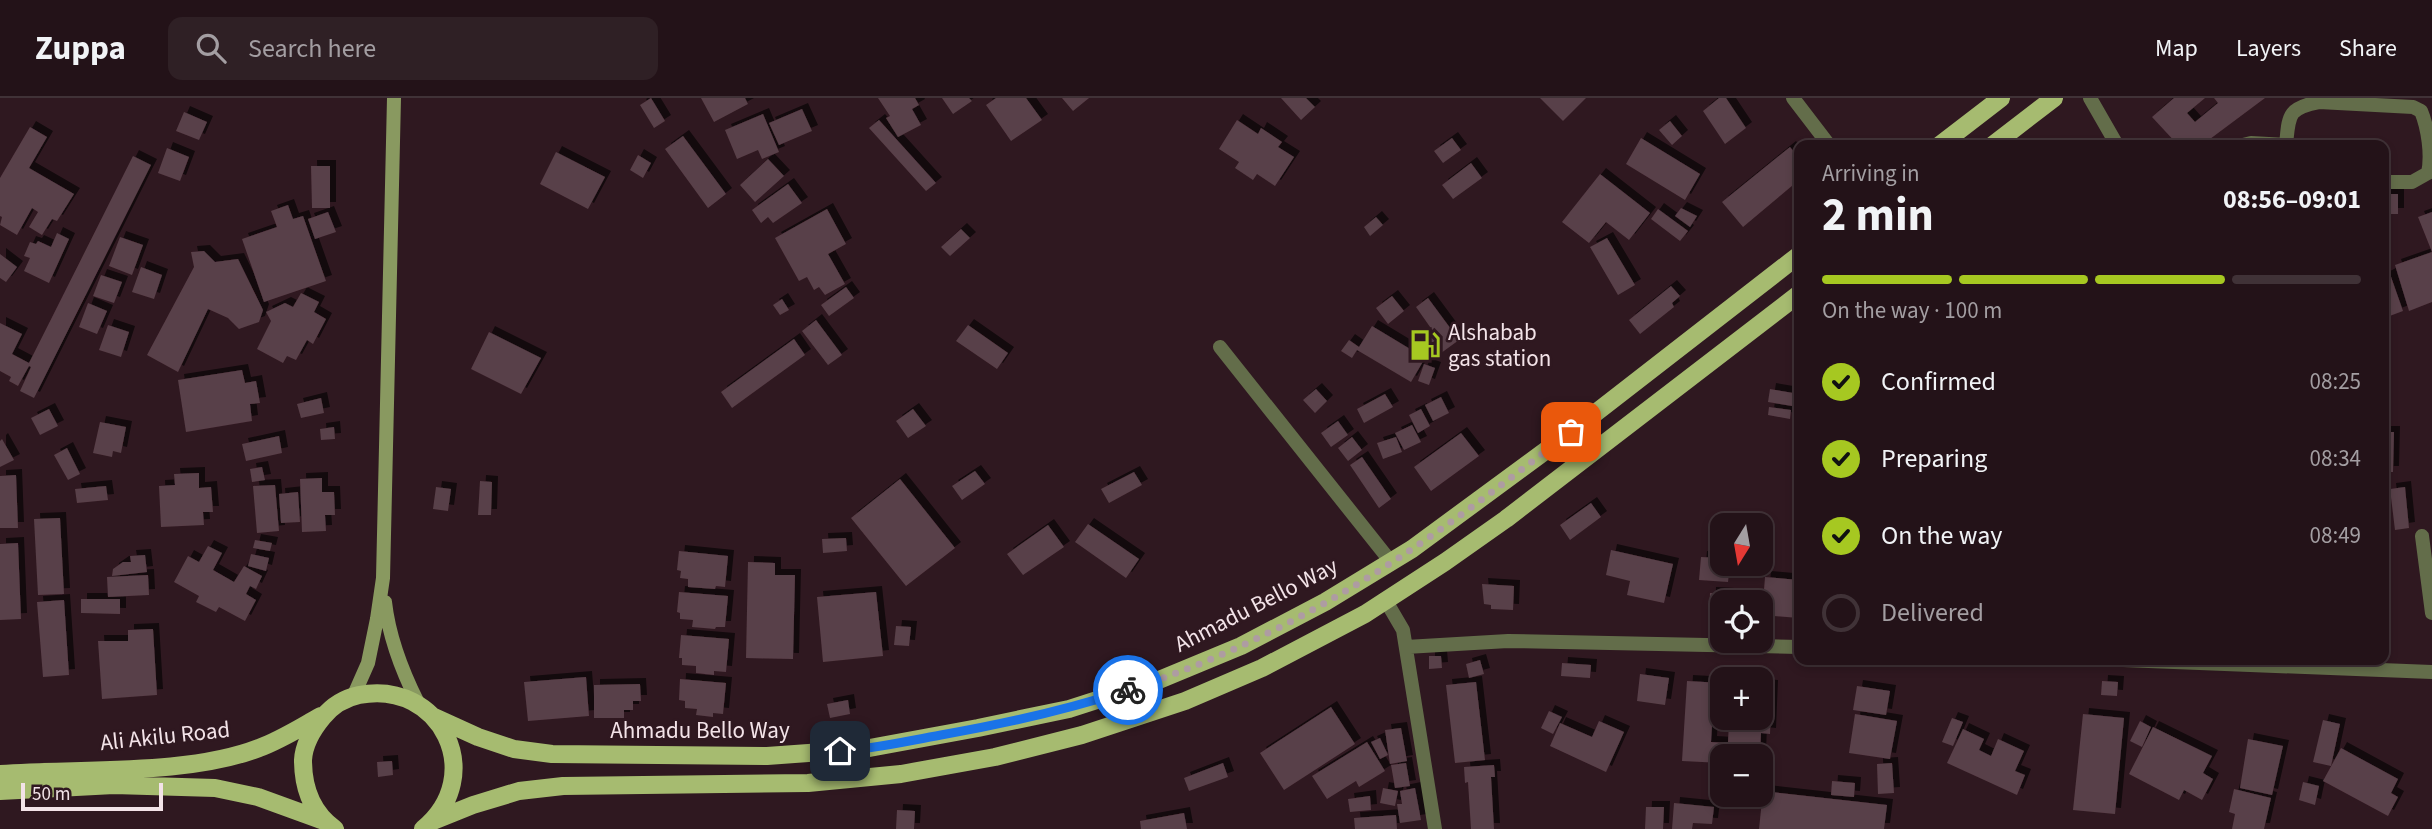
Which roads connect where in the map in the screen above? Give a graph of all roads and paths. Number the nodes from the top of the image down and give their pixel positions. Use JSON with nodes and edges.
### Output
{"nodes":[{"id":1,"x":394,"y":98,"type":"edge"},
{"id":2,"x":1793,"y":98,"type":"edge"},
{"id":3,"x":2001,"y":98,"type":"edge"},
{"id":4,"x":2054,"y":98,"type":"edge"},
{"id":5,"x":2090,"y":98,"type":"edge"},
{"id":6,"x":1825,"y":140,"type":"edge"},
{"id":7,"x":1946,"y":140,"type":"edge"},
{"id":8,"x":1999,"y":140,"type":"edge"},
{"id":9,"x":2114,"y":140,"type":"edge"},
{"id":10,"x":2287,"y":140,"type":"edge"},
{"id":11,"x":2389,"y":182,"type":"edge"},
{"id":12,"x":1794,"y":259,"type":"edge"},
{"id":13,"x":1794,"y":298,"type":"edge"},
{"id":14,"x":1220,"y":347,"type":"dead end"},
{"id":15,"x":2422,"y":536,"type":"dead end"},
{"id":16,"x":1391,"y":562,"type":"junction"},
{"id":17,"x":383,"y":578,"type":"junction"},
{"id":18,"x":1386,"y":601,"type":"junction"},
{"id":19,"x":2432,"y":613,"type":"edge"},
{"id":20,"x":1406,"y":647,"type":"junction"},
{"id":21,"x":1794,"y":647,"type":"edge"},
{"id":22,"x":2263,"y":665,"type":"edge"},
{"id":23,"x":2432,"y":671,"type":"edge"},
{"id":24,"x":353,"y":697,"type":"junction"},
{"id":25,"x":418,"y":703,"type":"junction"},
{"id":26,"x":327,"y":712,"type":"junction"},
{"id":27,"x":434,"y":717,"type":"junction"},
{"id":28,"x":0,"y":774,"type":"edge"},
{"id":29,"x":0,"y":791,"type":"edge"},
{"id":30,"x":330,"y":825,"type":"edge"},
{"id":31,"x":428,"y":825,"type":"edge"},
{"id":32,"x":1435,"y":829,"type":"edge"}],
"edges":[{"from":1,"to":17,"type":"main road"},
{"from":2,"to":6,"type":"street"},
{"from":3,"to":7,"type":"main road"},
{"from":4,"to":8,"type":"main road"},
{"from":5,"to":9,"type":"street"},
{"from":10,"to":11,"type":"street"},
{"from":12,"to":16,"type":"main road","name":"Ahmadu Bello Way"},
{"from":13,"to":18,"type":"main road"},
{"from":14,"to":16,"type":"street"},
{"from":15,"to":19,"type":"street"},
{"from":16,"to":27,"type":"main road","name":"Ahmadu Bello Way"},
{"from":17,"to":24,"type":"main road"},
{"from":17,"to":25,"type":"main road"},
{"from":18,"to":20,"type":"street"},
{"from":18,"to":31,"type":"main road"},
{"from":20,"to":21,"type":"street"},
{"from":20,"to":32,"type":"street"},
{"from":22,"to":23,"type":"street"},
{"from":24,"to":25,"type":"main road"},
{"from":24,"to":26,"type":"main road","name":"Ali Akilu Road"},
{"from":25,"to":27,"type":"main road"},
{"from":26,"to":28,"type":"main road","name":"Ali Akilu Road"},
{"from":26,"to":30,"type":"main road"},
{"from":27,"to":31,"type":"main road"},
{"from":29,"to":30,"type":"main road","name":"Ali Akilu Road"}]}
